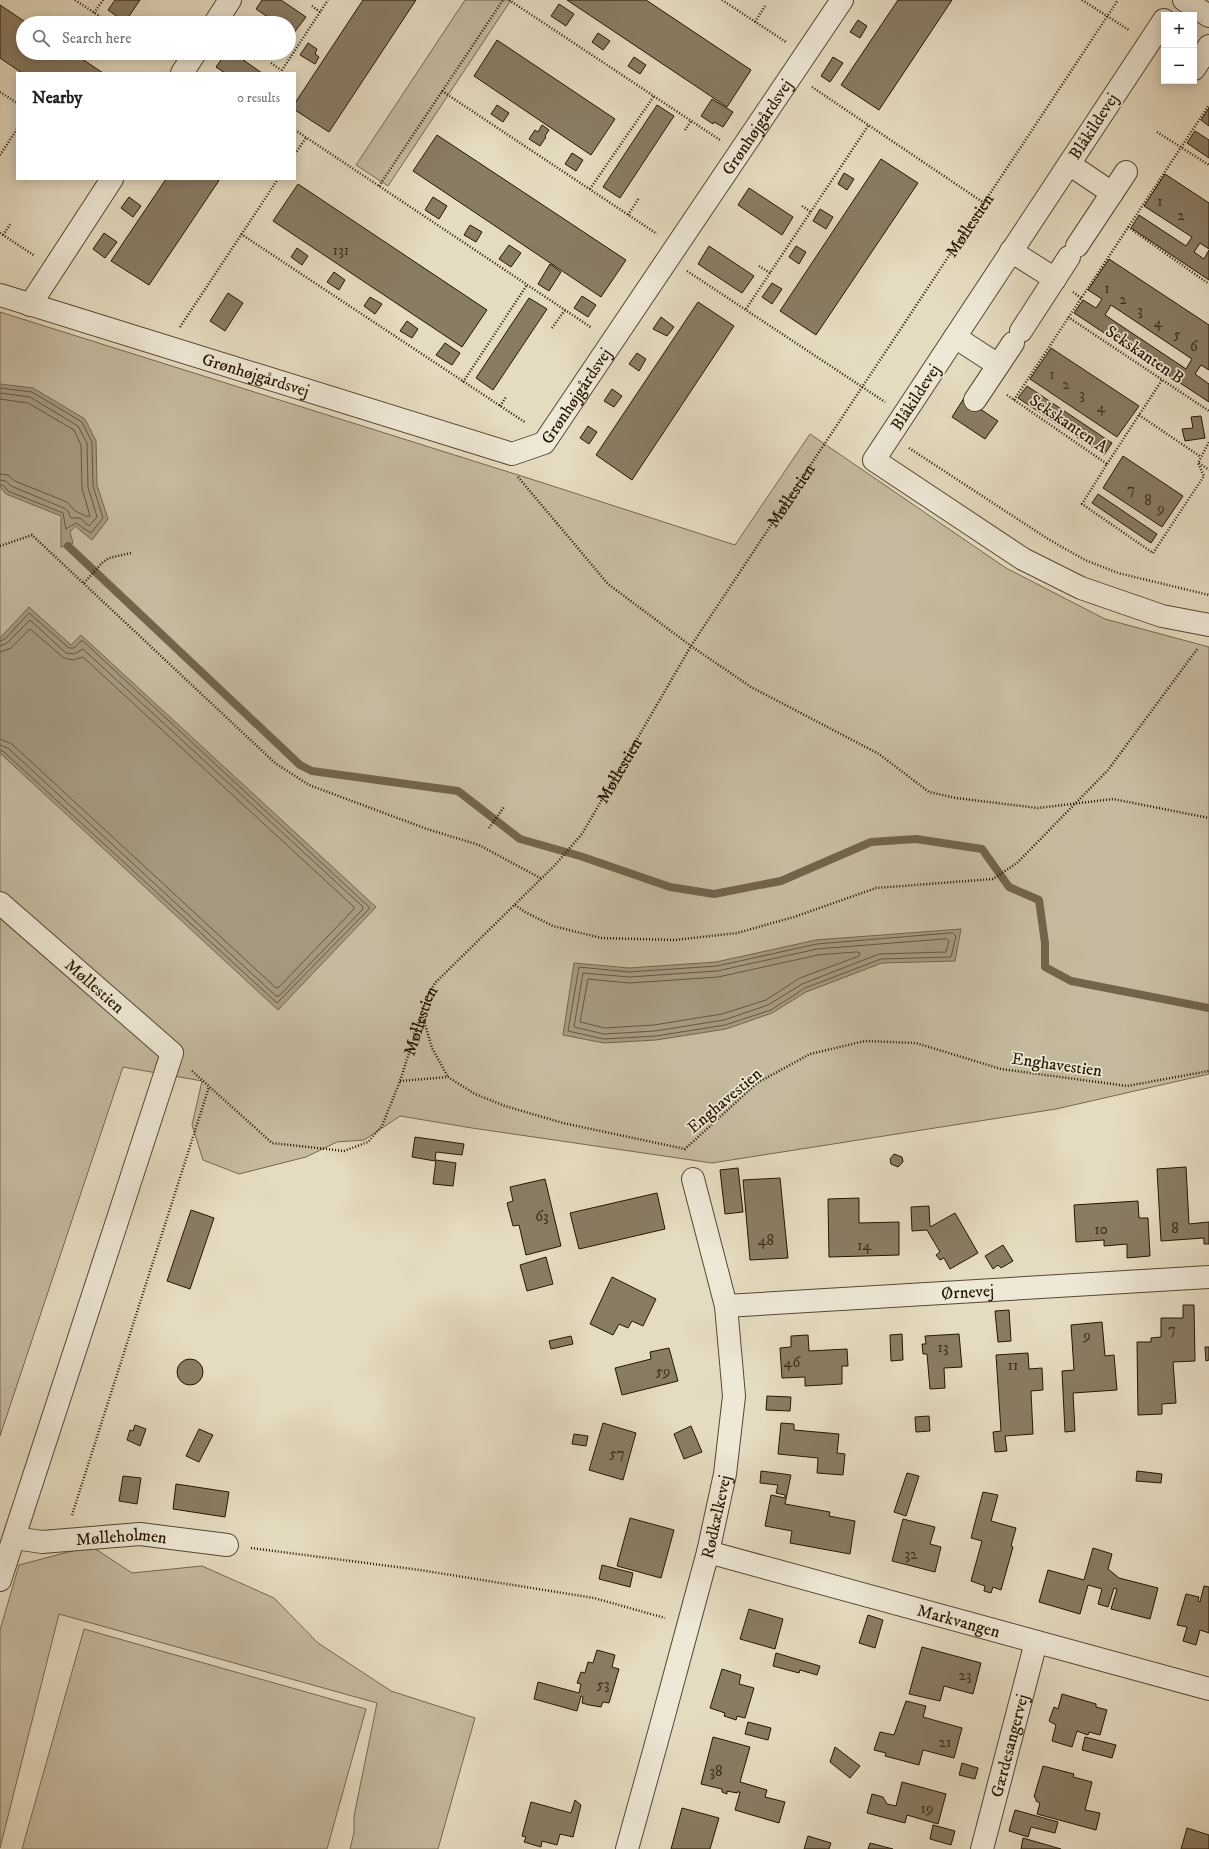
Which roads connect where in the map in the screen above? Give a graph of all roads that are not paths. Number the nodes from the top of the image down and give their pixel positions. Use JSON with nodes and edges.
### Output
{"nodes":[{"id":1,"x":230,"y":0,"type":"edge"},
{"id":2,"x":842,"y":0,"type":"edge"},
{"id":3,"x":1177,"y":0,"type":"edge"},
{"id":4,"x":1184,"y":0,"type":"edge"},
{"id":5,"x":1169,"y":12,"type":"edge"},
{"id":6,"x":220,"y":16,"type":"edge"},
{"id":7,"x":1209,"y":16,"type":"edge"},
{"id":8,"x":1161,"y":24,"type":"edge"},
{"id":9,"x":1209,"y":46,"type":"edge"},
{"id":10,"x":190,"y":60,"type":"edge"},
{"id":11,"x":1197,"y":64,"type":"edge"},
{"id":12,"x":183,"y":72,"type":"edge"},
{"id":13,"x":1069,"y":164,"type":"junction"},
{"id":14,"x":1126,"y":172,"type":"dead end"},
{"id":15,"x":111,"y":180,"type":"edge"},
{"id":16,"x":1112,"y":193,"type":"junction"},
{"id":17,"x":1011,"y":251,"type":"junction"},
{"id":18,"x":1055,"y":279,"type":"junction"},
{"id":19,"x":0,"y":295,"type":"edge"},
{"id":20,"x":30,"y":305,"type":"junction"},
{"id":21,"x":955,"y":336,"type":"junction"},
{"id":22,"x":992,"y":373,"type":"junction"},
{"id":23,"x":975,"y":400,"type":"dead end"},
{"id":24,"x":1209,"y":625,"type":"edge"},
{"id":25,"x":0,"y":903,"type":"edge"},
{"id":26,"x":693,"y":1179,"type":"dead end"},
{"id":27,"x":1209,"y":1277,"type":"edge"},
{"id":28,"x":726,"y":1306,"type":"junction"},
{"id":29,"x":9,"y":1544,"type":"edge"},
{"id":30,"x":227,"y":1545,"type":"road end"},
{"id":31,"x":708,"y":1552,"type":"junction"},
{"id":32,"x":0,"y":1580,"type":"edge"},
{"id":33,"x":1036,"y":1642,"type":"junction"},
{"id":34,"x":1209,"y":1689,"type":"edge"},
{"id":35,"x":627,"y":1849,"type":"edge"},
{"id":36,"x":982,"y":1849,"type":"edge"}],
"edges":[{"from":1,"to":6,"type":"street"},
{"from":2,"to":20,"type":"street","name":"Grønhøjgårdsvej"},
{"from":3,"to":5,"type":"street"},
{"from":4,"to":7,"type":"street"},
{"from":8,"to":13,"type":"street","name":"Blåkildevej"},
{"from":9,"to":11,"type":"street"},
{"from":10,"to":12,"type":"street"},
{"from":13,"to":16,"type":"street"},
{"from":13,"to":17,"type":"street","name":"Blåkildevej"},
{"from":14,"to":16,"type":"street"},
{"from":15,"to":20,"type":"street"},
{"from":16,"to":18,"type":"street"},
{"from":17,"to":18,"type":"street"},
{"from":17,"to":21,"type":"street","name":"Blåkildevej"},
{"from":18,"to":22,"type":"street"},
{"from":19,"to":20,"type":"street","name":"Grønhøjgårdsvej"},
{"from":21,"to":22,"type":"street"},
{"from":21,"to":24,"type":"street","name":"Blåkildevej"},
{"from":22,"to":23,"type":"street"},
{"from":25,"to":29,"type":"street","name":"Møllestien"},
{"from":26,"to":28,"type":"street","name":"Rødkælkevej"},
{"from":27,"to":28,"type":"street","name":"Ørnevej"},
{"from":28,"to":31,"type":"street","name":"Rødkælkevej"},
{"from":29,"to":30,"type":"street","name":"Mølleholmen"},
{"from":29,"to":32,"type":"street"},
{"from":31,"to":33,"type":"street","name":"Markvangen"},
{"from":31,"to":35,"type":"street","name":"Rødkælkevej"},
{"from":33,"to":34,"type":"street","name":"Markvangen"},
{"from":33,"to":36,"type":"street","name":"Gærdesangervej"}]}
